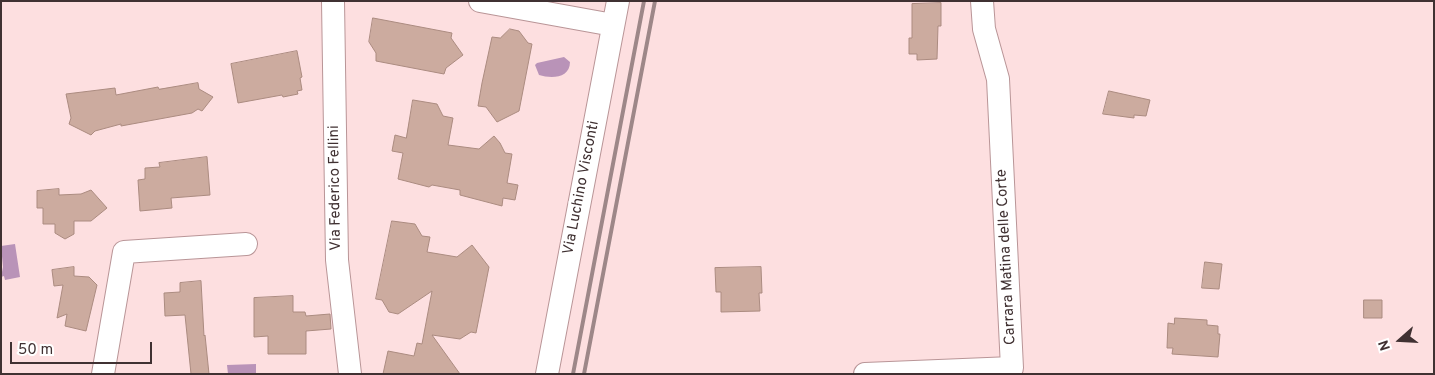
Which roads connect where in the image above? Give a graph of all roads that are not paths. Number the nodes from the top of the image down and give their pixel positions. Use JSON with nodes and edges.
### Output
{"nodes":[{"id":1,"x":333,"y":1,"type":"edge"},
{"id":2,"x":480,"y":1,"type":"edge"},
{"id":3,"x":618,"y":1,"type":"edge"},
{"id":4,"x":982,"y":1,"type":"edge"},
{"id":5,"x":613,"y":25,"type":"junction"},
{"id":6,"x":246,"y":244,"type":"dead end"},
{"id":7,"x":103,"y":374,"type":"edge"},
{"id":8,"x":350,"y":374,"type":"edge"},
{"id":9,"x":547,"y":374,"type":"edge"},
{"id":10,"x":865,"y":374,"type":"edge"}],
"edges":[{"from":1,"to":8,"type":"street","name":"Via Federico Fellini"},
{"from":2,"to":5,"type":"street"},
{"from":3,"to":5,"type":"street","name":"Via Luchino Visconti"},
{"from":4,"to":10,"type":"street","name":"Carrara Matina delle Corte"},
{"from":5,"to":9,"type":"street","name":"Via Luchino Visconti"},
{"from":6,"to":7,"type":"street"}]}
